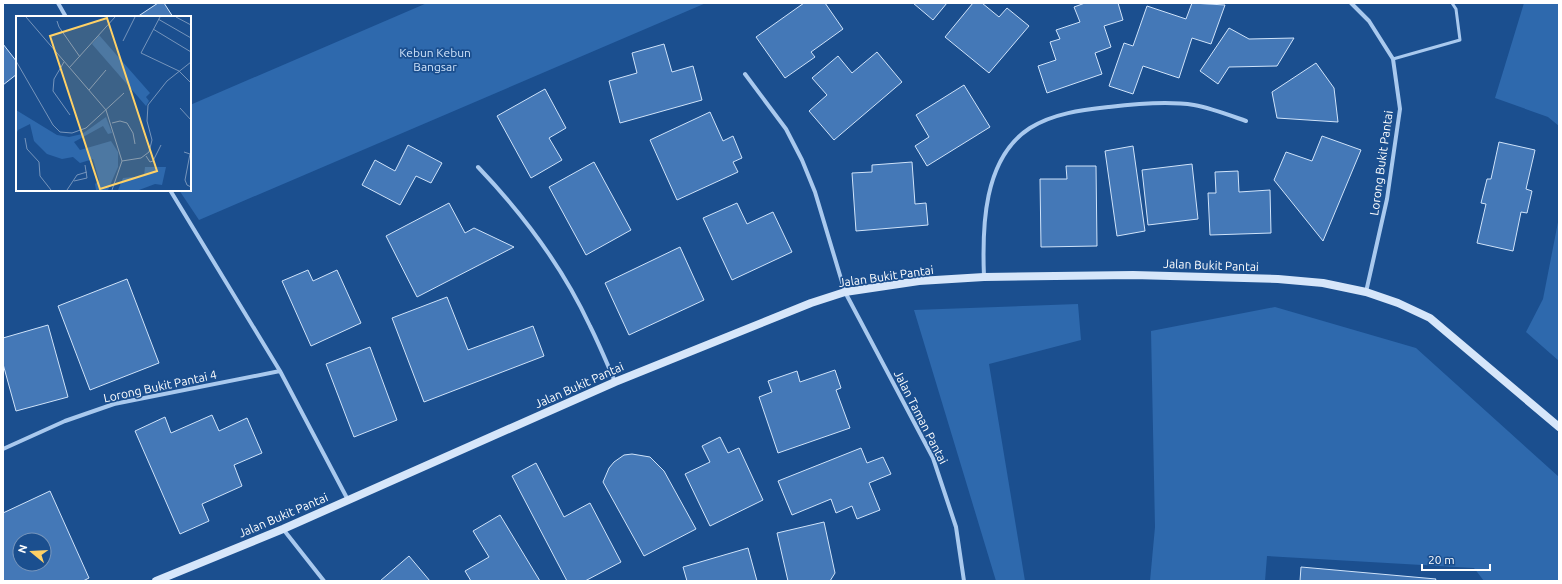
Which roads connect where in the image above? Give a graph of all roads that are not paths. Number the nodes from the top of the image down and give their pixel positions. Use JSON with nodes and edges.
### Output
{"nodes":[{"id":1,"x":58,"y":3,"type":"edge"},
{"id":2,"x":1351,"y":3,"type":"edge"},
{"id":3,"x":1452,"y":3,"type":"edge"},
{"id":4,"x":65,"y":16,"type":"edge"},
{"id":5,"x":1393,"y":59,"type":"junction"},
{"id":6,"x":745,"y":74,"type":"dead end"},
{"id":7,"x":1246,"y":121,"type":"dead end"},
{"id":8,"x":478,"y":167,"type":"dead end"},
{"id":9,"x":171,"y":191,"type":"edge"},
{"id":10,"x":984,"y":277,"type":"junction"},
{"id":11,"x":845,"y":292,"type":"junction"},
{"id":12,"x":1366,"y":292,"type":"junction"},
{"id":13,"x":280,"y":371,"type":"junction"},
{"id":14,"x":615,"y":382,"type":"junction"},
{"id":15,"x":1559,"y":427,"type":"edge"},
{"id":16,"x":3,"y":449,"type":"edge"},
{"id":17,"x":348,"y":500,"type":"junction"},
{"id":18,"x":283,"y":529,"type":"junction"},
{"id":19,"x":156,"y":581,"type":"edge"},
{"id":20,"x":324,"y":581,"type":"edge"},
{"id":21,"x":964,"y":581,"type":"edge"}],
"edges":[{"from":1,"to":4,"type":"street"},
{"from":2,"to":5,"type":"street","name":"Lorong Bukit Pantai"},
{"from":3,"to":5,"type":"lane"},
{"from":5,"to":12,"type":"street","name":"Lorong Bukit Pantai"},
{"from":6,"to":11,"type":"street","name":"Jalan Taman Pantai"},
{"from":7,"to":10,"type":"street"},
{"from":8,"to":14,"type":"street"},
{"from":9,"to":13,"type":"street"},
{"from":10,"to":11,"type":"street","name":"Jalan Bukit Pantai"},
{"from":10,"to":12,"type":"street","name":"Jalan Bukit Pantai"},
{"from":11,"to":14,"type":"street","name":"Jalan Bukit Pantai"},
{"from":11,"to":21,"type":"street","name":"Jalan Taman Pantai"},
{"from":12,"to":15,"type":"street","name":"Jalan Bukit Pantai"},
{"from":13,"to":16,"type":"street","name":"Lorong Bukit Pantai 4"},
{"from":13,"to":17,"type":"street"},
{"from":14,"to":17,"type":"street","name":"Jalan Bukit Pantai"},
{"from":17,"to":18,"type":"street","name":"Jalan Bukit Pantai"},
{"from":18,"to":19,"type":"street","name":"Jalan Bukit Pantai"},
{"from":18,"to":20,"type":"street"}]}
